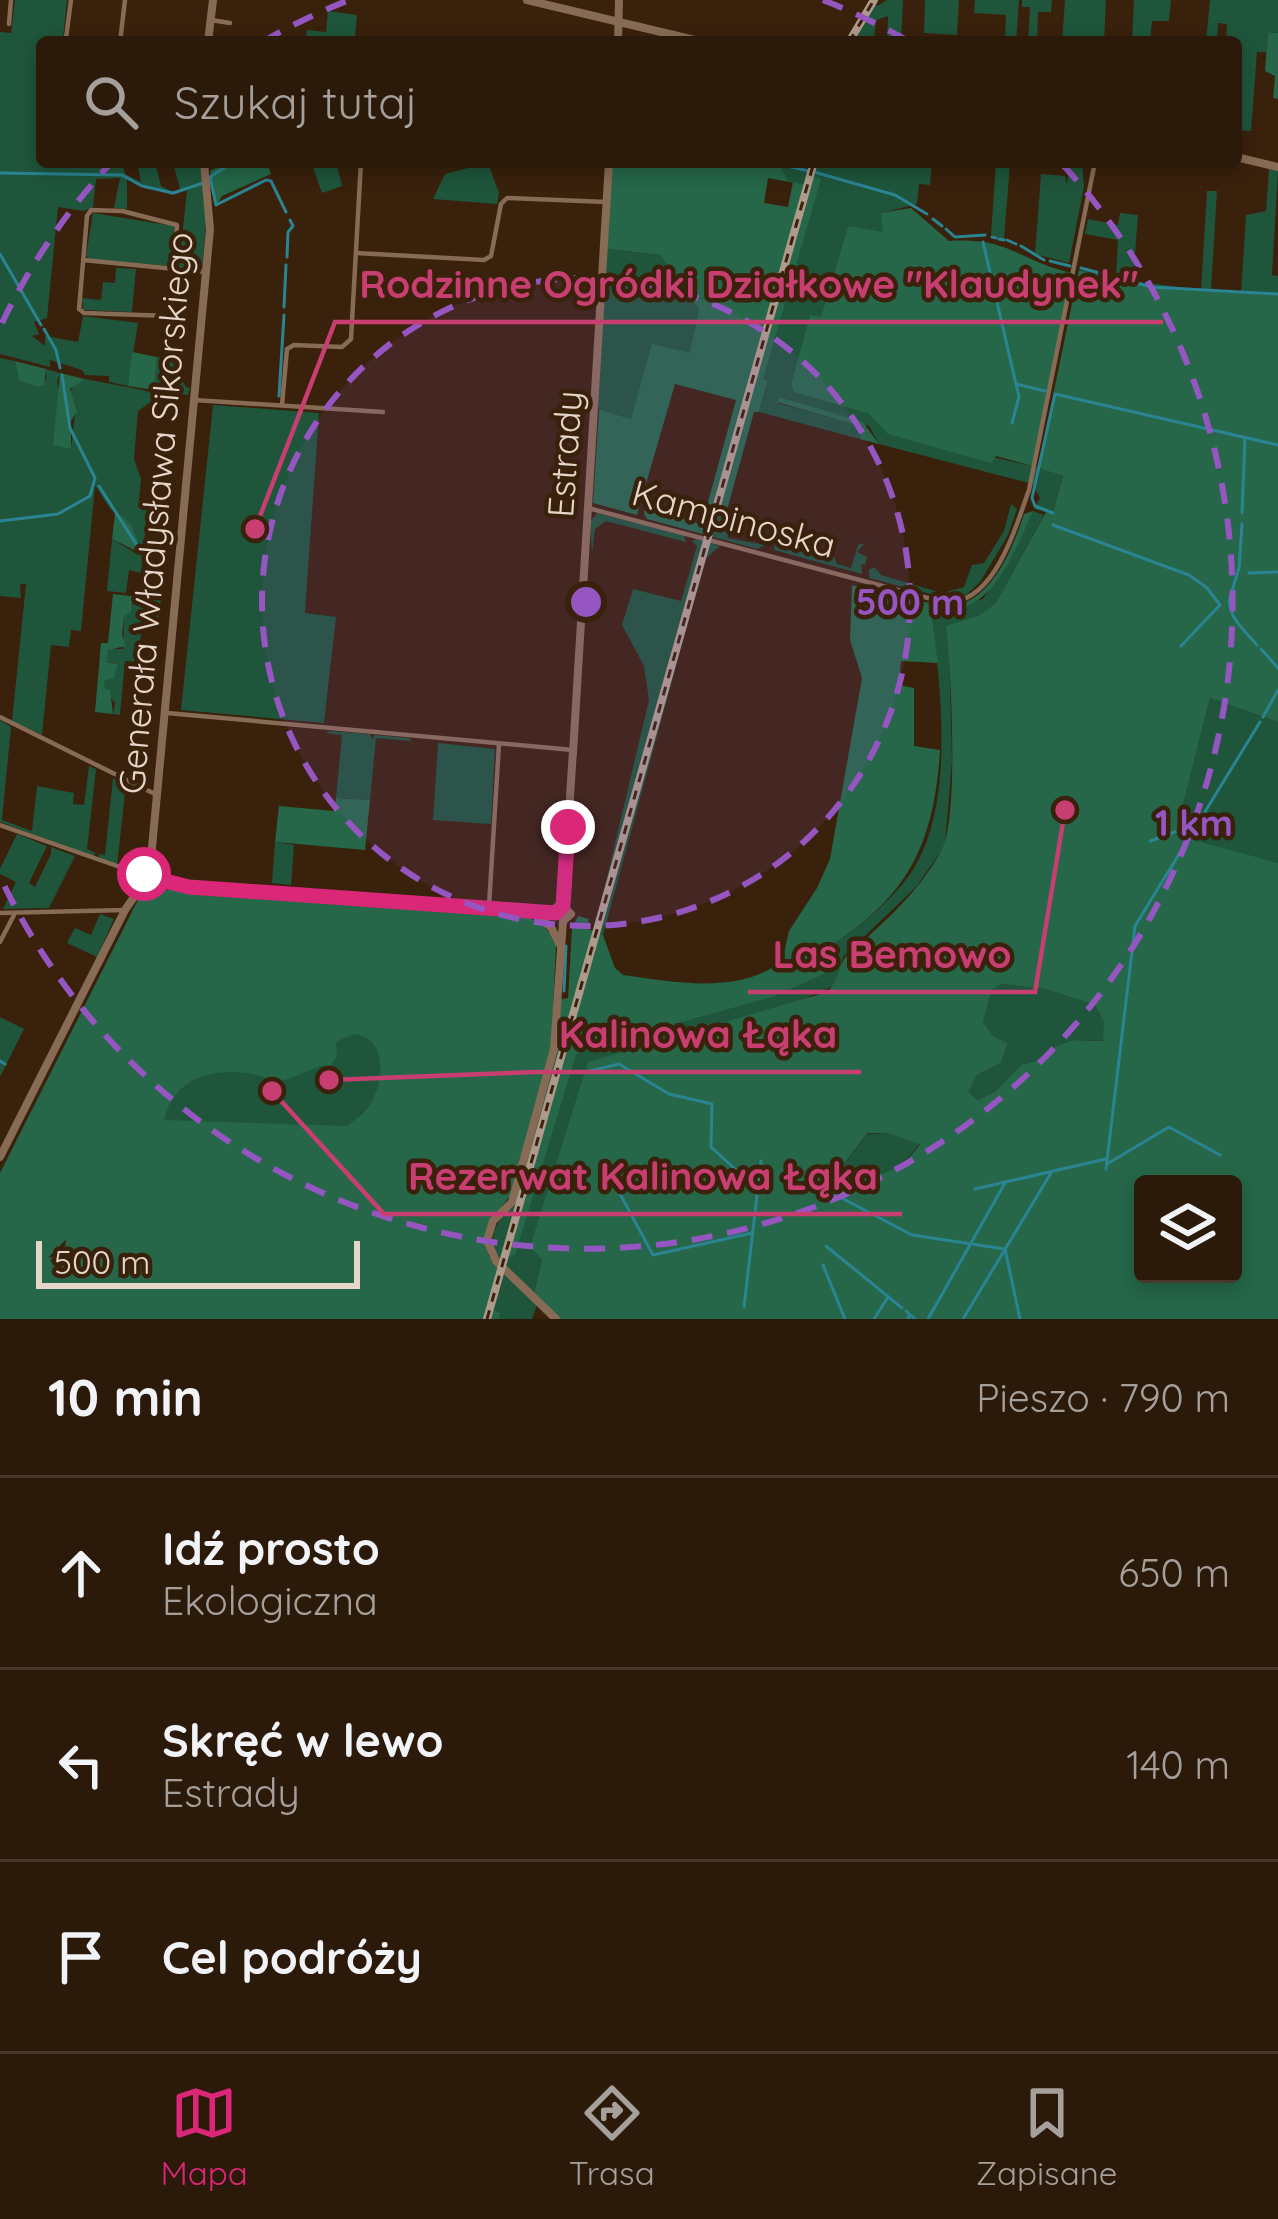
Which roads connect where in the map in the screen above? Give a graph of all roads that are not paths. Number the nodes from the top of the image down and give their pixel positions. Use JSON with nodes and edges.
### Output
{"nodes":[{"id":1,"x":11,"y":0,"type":"edge"},
{"id":2,"x":71,"y":0,"type":"edge"},
{"id":3,"x":125,"y":0,"type":"edge"},
{"id":4,"x":213,"y":0,"type":"edge"},
{"id":5,"x":527,"y":0,"type":"edge"},
{"id":6,"x":619,"y":0,"type":"edge"},
{"id":7,"x":211,"y":20,"type":"junction"},
{"id":8,"x":619,"y":22,"type":"junction"},
{"id":9,"x":230,"y":23,"type":"dead end"},
{"id":10,"x":8,"y":24,"type":"dead end"},
{"id":11,"x":66,"y":36,"type":"edge"},
{"id":12,"x":120,"y":36,"type":"edge"},
{"id":13,"x":209,"y":36,"type":"edge"},
{"id":14,"x":618,"y":36,"type":"edge"},
{"id":15,"x":678,"y":36,"type":"edge"},
{"id":16,"x":1242,"y":159,"type":"edge"},
{"id":17,"x":1278,"y":166,"type":"edge"},
{"id":18,"x":205,"y":168,"type":"edge"},
{"id":19,"x":362,"y":168,"type":"edge"},
{"id":20,"x":609,"y":168,"type":"edge"},
{"id":21,"x":1094,"y":168,"type":"edge"},
{"id":22,"x":607,"y":202,"type":"junction"},
{"id":23,"x":356,"y":253,"type":"junction"},
{"id":24,"x":83,"y":260,"type":"junction"},
{"id":25,"x":176,"y":269,"type":"junction"},
{"id":26,"x":206,"y":272,"type":"junction"},
{"id":27,"x":194,"y":400,"type":"junction"},
{"id":28,"x":282,"y":405,"type":"junction"},
{"id":29,"x":383,"y":412,"type":"dead end"},
{"id":30,"x":588,"y":508,"type":"junction"},
{"id":31,"x":163,"y":712,"type":"junction"},
{"id":32,"x":0,"y":717,"type":"edge"},
{"id":33,"x":499,"y":744,"type":"junction"},
{"id":34,"x":573,"y":750,"type":"junction"},
{"id":35,"x":155,"y":794,"type":"junction"},
{"id":36,"x":0,"y":825,"type":"edge"},
{"id":37,"x":146,"y":875,"type":"junction"},
{"id":38,"x":490,"y":908,"type":"junction"},
{"id":39,"x":125,"y":910,"type":"junction"},
{"id":40,"x":530,"y":911,"type":"junction"},
{"id":41,"x":14,"y":912,"type":"junction"},
{"id":42,"x":0,"y":913,"type":"edge"},
{"id":43,"x":561,"y":913,"type":"junction"},
{"id":44,"x":0,"y":942,"type":"edge"},
{"id":45,"x":561,"y":947,"type":"junction"},
{"id":46,"x":0,"y":1156,"type":"edge"},
{"id":47,"x":556,"y":1319,"type":"edge"}],
"edges":[{"from":1,"to":10,"type":"street"},
{"from":2,"to":11,"type":"street"},
{"from":3,"to":12,"type":"street"},
{"from":4,"to":7,"type":"main road"},
{"from":5,"to":8,"type":"main road"},
{"from":6,"to":8,"type":"main road"},
{"from":7,"to":9,"type":"street"},
{"from":7,"to":13,"type":"main road"},
{"from":8,"to":14,"type":"main road"},
{"from":8,"to":15,"type":"main road"},
{"from":16,"to":17,"type":"main road"},
{"from":18,"to":26,"type":"main road","name":"Generała Władysława Sikorskiego"},
{"from":19,"to":23,"type":"street"},
{"from":20,"to":22,"type":"main road","name":"Estrady"},
{"from":21,"to":30,"type":"street","name":"Kampinoska"},
{"from":22,"to":23,"type":"street"},
{"from":22,"to":30,"type":"main road","name":"Estrady"},
{"from":23,"to":28,"type":"street"},
{"from":24,"to":25,"type":"street"},
{"from":24,"to":25,"type":"street"},
{"from":24,"to":25,"type":"street"},
{"from":25,"to":26,"type":"street"},
{"from":26,"to":27,"type":"main road","name":"Generała Władysława Sikorskiego"},
{"from":27,"to":28,"type":"street"},
{"from":27,"to":31,"type":"main road","name":"Generała Władysława Sikorskiego"},
{"from":28,"to":29,"type":"street"},
{"from":30,"to":34,"type":"main road","name":"Estrady"},
{"from":31,"to":33,"type":"street"},
{"from":31,"to":35,"type":"main road","name":"Generała Władysława Sikorskiego"},
{"from":32,"to":35,"type":"street"},
{"from":33,"to":34,"type":"street"},
{"from":33,"to":38,"type":"street"},
{"from":34,"to":43,"type":"main road","name":"Estrady"},
{"from":35,"to":37,"type":"main road","name":"Generała Władysława Sikorskiego"},
{"from":36,"to":37,"type":"street"},
{"from":37,"to":38,"type":"main road"},
{"from":37,"to":39,"type":"main road"},
{"from":38,"to":40,"type":"main road"},
{"from":39,"to":41,"type":"street"},
{"from":39,"to":46,"type":"main road"},
{"from":40,"to":43,"type":"main road"},
{"from":40,"to":45,"type":"main road"},
{"from":41,"to":42,"type":"street"},
{"from":41,"to":44,"type":"street"},
{"from":43,"to":45,"type":"main road","name":"Estrady"},
{"from":45,"to":47,"type":"main road","name":"Estrady"}]}
